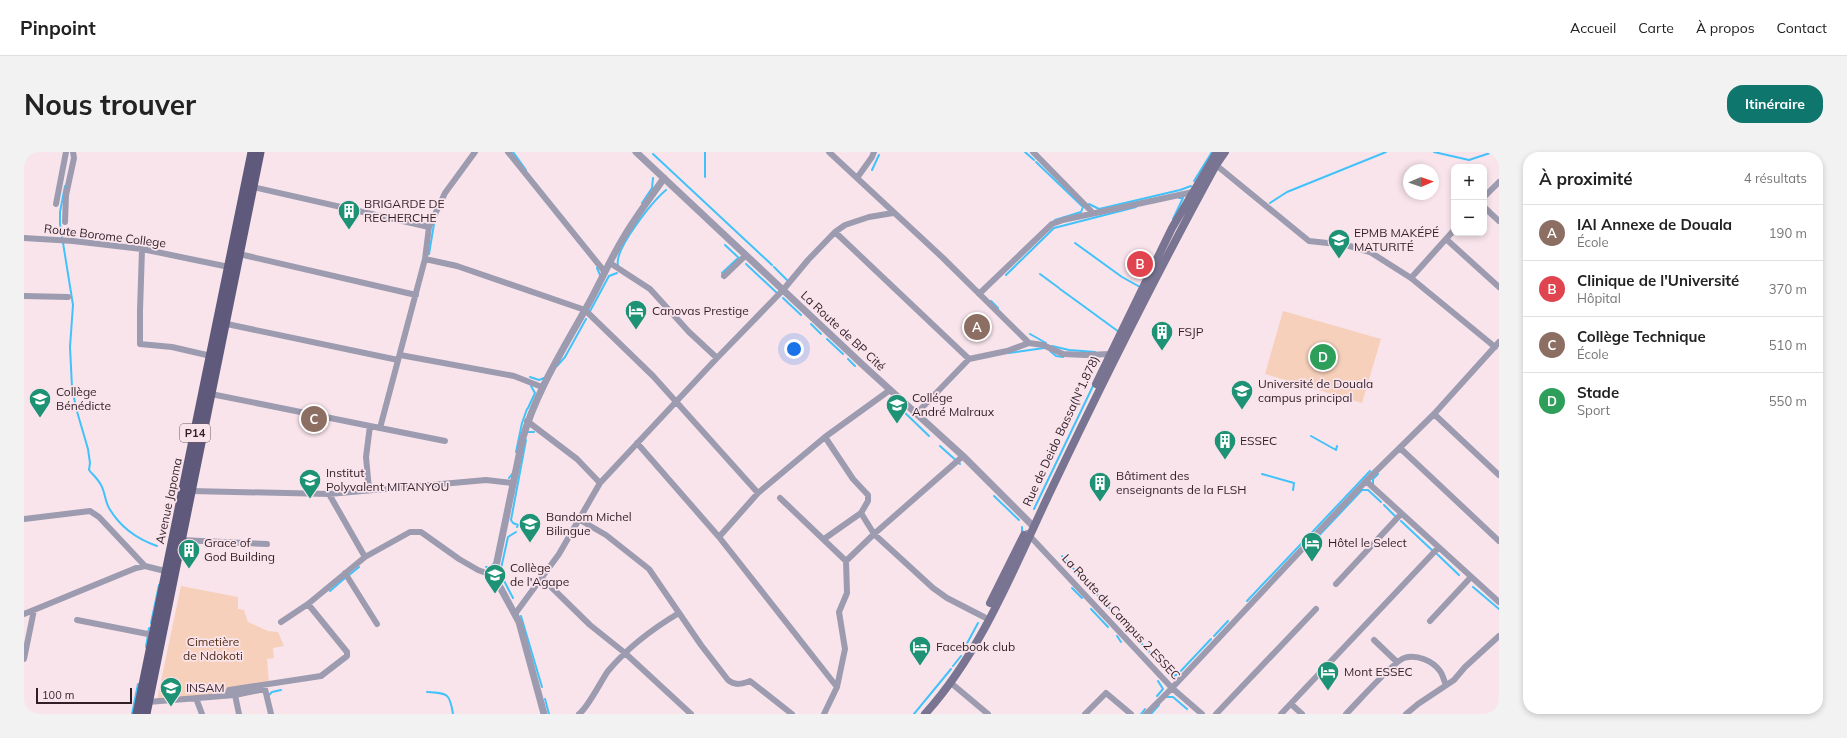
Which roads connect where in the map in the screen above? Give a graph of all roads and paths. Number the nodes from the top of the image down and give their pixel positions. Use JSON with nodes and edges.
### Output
{"nodes":[{"id":1,"x":66,"y":152,"type":"edge"},
{"id":2,"x":73,"y":152,"type":"edge"},
{"id":3,"x":252,"y":152,"type":"edge"},
{"id":4,"x":260,"y":152,"type":"edge"},
{"id":5,"x":475,"y":152,"type":"edge"},
{"id":6,"x":508,"y":152,"type":"edge"},
{"id":7,"x":636,"y":152,"type":"edge"},
{"id":8,"x":829,"y":152,"type":"edge"},
{"id":9,"x":874,"y":152,"type":"edge"},
{"id":10,"x":1033,"y":152,"type":"edge"},
{"id":11,"x":1217,"y":152,"type":"edge"},
{"id":12,"x":1225,"y":152,"type":"edge"},
{"id":13,"x":1216,"y":165,"type":"junction"},
{"id":14,"x":664,"y":178,"type":"junction"},
{"id":15,"x":857,"y":178,"type":"junction"},
{"id":16,"x":1499,"y":182,"type":"edge"},
{"id":17,"x":253,"y":187,"type":"junction"},
{"id":18,"x":1193,"y":192,"type":"junction"},
{"id":19,"x":1487,"y":194,"type":"edge"},
{"id":20,"x":56,"y":204,"type":"dead end"},
{"id":21,"x":1487,"y":210,"type":"edge"},
{"id":22,"x":893,"y":213,"type":"junction"},
{"id":23,"x":1093,"y":213,"type":"junction"},
{"id":24,"x":1499,"y":221,"type":"edge"},
{"id":25,"x":65,"y":222,"type":"dead end"},
{"id":26,"x":429,"y":227,"type":"junction"},
{"id":27,"x":835,"y":232,"type":"junction"},
{"id":28,"x":1451,"y":233,"type":"edge"},
{"id":29,"x":24,"y":238,"type":"edge"},
{"id":30,"x":1446,"y":239,"type":"junction"},
{"id":31,"x":142,"y":249,"type":"junction"},
{"id":32,"x":239,"y":254,"type":"junction"},
{"id":33,"x":746,"y":255,"type":"junction"},
{"id":34,"x":425,"y":259,"type":"junction"},
{"id":35,"x":610,"y":262,"type":"junction"},
{"id":36,"x":229,"y":267,"type":"junction"},
{"id":37,"x":604,"y":271,"type":"junction"},
{"id":38,"x":724,"y":276,"type":"dead end"},
{"id":39,"x":1411,"y":278,"type":"junction"},
{"id":40,"x":1499,"y":287,"type":"edge"},
{"id":41,"x":783,"y":290,"type":"junction"},
{"id":42,"x":416,"y":294,"type":"junction"},
{"id":43,"x":979,"y":294,"type":"junction"},
{"id":44,"x":24,"y":296,"type":"edge"},
{"id":45,"x":68,"y":297,"type":"dead end"},
{"id":46,"x":585,"y":310,"type":"junction"},
{"id":47,"x":221,"y":323,"type":"junction"},
{"id":48,"x":1029,"y":343,"type":"junction"},
{"id":49,"x":1497,"y":345,"type":"edge"},
{"id":50,"x":1111,"y":354,"type":"junction"},
{"id":51,"x":211,"y":356,"type":"junction"},
{"id":52,"x":399,"y":358,"type":"junction"},
{"id":53,"x":717,"y":358,"type":"junction"},
{"id":54,"x":969,"y":359,"type":"junction"},
{"id":55,"x":542,"y":387,"type":"junction"},
{"id":56,"x":890,"y":390,"type":"junction"},
{"id":57,"x":211,"y":394,"type":"junction"},
{"id":58,"x":675,"y":402,"type":"junction"},
{"id":59,"x":916,"y":414,"type":"junction"},
{"id":60,"x":1434,"y":414,"type":"junction"},
{"id":61,"x":527,"y":421,"type":"junction"},
{"id":62,"x":370,"y":426,"type":"junction"},
{"id":63,"x":380,"y":428,"type":"junction"},
{"id":64,"x":825,"y":437,"type":"junction"},
{"id":65,"x":445,"y":441,"type":"dead end"},
{"id":66,"x":637,"y":443,"type":"junction"},
{"id":67,"x":1400,"y":448,"type":"junction"},
{"id":68,"x":964,"y":456,"type":"junction"},
{"id":69,"x":1499,"y":475,"type":"edge"},
{"id":70,"x":1366,"y":481,"type":"junction"},
{"id":71,"x":513,"y":483,"type":"junction"},
{"id":72,"x":600,"y":483,"type":"junction"},
{"id":73,"x":369,"y":489,"type":"junction"},
{"id":74,"x":192,"y":491,"type":"junction"},
{"id":75,"x":758,"y":492,"type":"junction"},
{"id":76,"x":329,"y":494,"type":"junction"},
{"id":77,"x":780,"y":498,"type":"dead end"},
{"id":78,"x":860,"y":512,"type":"junction"},
{"id":79,"x":1401,"y":514,"type":"junction"},
{"id":80,"x":24,"y":519,"type":"edge"},
{"id":81,"x":580,"y":520,"type":"junction"},
{"id":82,"x":1032,"y":525,"type":"junction"},
{"id":83,"x":874,"y":534,"type":"junction"},
{"id":84,"x":1028,"y":534,"type":"junction"},
{"id":85,"x":719,"y":537,"type":"junction"},
{"id":86,"x":824,"y":539,"type":"junction"},
{"id":87,"x":181,"y":540,"type":"junction"},
{"id":88,"x":1499,"y":541,"type":"edge"},
{"id":89,"x":267,"y":544,"type":"dead end"},
{"id":90,"x":1438,"y":548,"type":"junction"},
{"id":91,"x":365,"y":557,"type":"junction"},
{"id":92,"x":846,"y":561,"type":"junction"},
{"id":93,"x":145,"y":566,"type":"junction"},
{"id":94,"x":171,"y":572,"type":"junction"},
{"id":95,"x":345,"y":573,"type":"junction"},
{"id":96,"x":494,"y":576,"type":"junction"},
{"id":97,"x":1471,"y":577,"type":"junction"},
{"id":98,"x":542,"y":578,"type":"junction"},
{"id":99,"x":1336,"y":584,"type":"dead end"},
{"id":100,"x":1499,"y":602,"type":"edge"},
{"id":101,"x":308,"y":604,"type":"junction"},
{"id":102,"x":1316,"y":609,"type":"dead end"},
{"id":103,"x":34,"y":610,"type":"junction"},
{"id":104,"x":680,"y":613,"type":"junction"},
{"id":105,"x":24,"y":614,"type":"edge"},
{"id":106,"x":515,"y":614,"type":"junction"},
{"id":107,"x":984,"y":617,"type":"junction"},
{"id":108,"x":77,"y":620,"type":"dead end"},
{"id":109,"x":1430,"y":621,"type":"dead end"},
{"id":110,"x":281,"y":622,"type":"dead end"},
{"id":111,"x":377,"y":624,"type":"dead end"},
{"id":112,"x":153,"y":635,"type":"junction"},
{"id":113,"x":1499,"y":636,"type":"edge"},
{"id":114,"x":1374,"y":640,"type":"dead end"},
{"id":115,"x":625,"y":653,"type":"junction"},
{"id":116,"x":24,"y":659,"type":"edge"},
{"id":117,"x":1397,"y":662,"type":"junction"},
{"id":118,"x":951,"y":683,"type":"junction"},
{"id":119,"x":1446,"y":685,"type":"junction"},
{"id":120,"x":837,"y":687,"type":"junction"},
{"id":121,"x":1172,"y":688,"type":"junction"},
{"id":122,"x":227,"y":695,"type":"junction"},
{"id":123,"x":234,"y":695,"type":"junction"},
{"id":124,"x":196,"y":698,"type":"junction"},
{"id":125,"x":148,"y":702,"type":"junction"},
{"id":126,"x":1291,"y":704,"type":"junction"},
{"id":127,"x":137,"y":714,"type":"edge"},
{"id":128,"x":146,"y":714,"type":"edge"},
{"id":129,"x":202,"y":714,"type":"edge"},
{"id":130,"x":239,"y":714,"type":"edge"},
{"id":131,"x":271,"y":714,"type":"edge"},
{"id":132,"x":544,"y":714,"type":"edge"},
{"id":133,"x":580,"y":714,"type":"edge"},
{"id":134,"x":691,"y":714,"type":"edge"},
{"id":135,"x":792,"y":714,"type":"edge"},
{"id":136,"x":824,"y":714,"type":"edge"},
{"id":137,"x":918,"y":714,"type":"edge"},
{"id":138,"x":925,"y":714,"type":"edge"},
{"id":139,"x":988,"y":714,"type":"edge"},
{"id":140,"x":1085,"y":714,"type":"edge"},
{"id":141,"x":1131,"y":714,"type":"edge"},
{"id":142,"x":1146,"y":714,"type":"edge"},
{"id":143,"x":1202,"y":714,"type":"edge"},
{"id":144,"x":1216,"y":714,"type":"edge"},
{"id":145,"x":1281,"y":714,"type":"edge"},
{"id":146,"x":1302,"y":714,"type":"edge"},
{"id":147,"x":1346,"y":714,"type":"edge"},
{"id":148,"x":1406,"y":714,"type":"edge"}],
"edges":[{"from":1,"to":20,"type":"street"},
{"from":2,"to":25,"type":"street"},
{"from":3,"to":36,"type":"main road","name":"Avenue Japoma","number":"P14"},
{"from":4,"to":17,"type":"main road","name":"Avenue Japoma","number":"P14"},
{"from":5,"to":26,"type":"street"},
{"from":6,"to":37,"type":"street"},
{"from":7,"to":14,"type":"street","name":"La Route de BP Cité"},
{"from":8,"to":15,"type":"street"},
{"from":9,"to":15,"type":"street"},
{"from":10,"to":23,"type":"street"},
{"from":11,"to":18,"type":"main road","name":"Rue de Deido Bassa(N°1.878)"},
{"from":12,"to":13,"type":"main road"},
{"from":13,"to":39,"type":"street"},
{"from":13,"to":82,"type":"main road"},
{"from":14,"to":33,"type":"street","name":"La Route de BP Cité"},
{"from":14,"to":35,"type":"street"},
{"from":15,"to":22,"type":"street"},
{"from":16,"to":19,"type":"street"},
{"from":17,"to":26,"type":"street"},
{"from":17,"to":32,"type":"main road","name":"Avenue Japoma","number":"P14"},
{"from":18,"to":23,"type":"street"},
{"from":18,"to":50,"type":"main road","name":"Rue de Deido Bassa(N°1.878)"},
{"from":21,"to":24,"type":"street"},
{"from":22,"to":27,"type":"street"},
{"from":22,"to":43,"type":"street"},
{"from":23,"to":43,"type":"street"},
{"from":26,"to":34,"type":"street"},
{"from":27,"to":41,"type":"street"},
{"from":27,"to":54,"type":"street"},
{"from":28,"to":30,"type":"street"},
{"from":29,"to":31,"type":"street","name":"Route Borome College"},
{"from":30,"to":39,"type":"street"},
{"from":30,"to":40,"type":"street"},
{"from":31,"to":36,"type":"street","name":"Route Borome College"},
{"from":31,"to":51,"type":"street"},
{"from":32,"to":42,"type":"street"},
{"from":32,"to":47,"type":"main road","name":"Avenue Japoma","number":"P14"},
{"from":33,"to":38,"type":"street"},
{"from":33,"to":41,"type":"street","name":"La Route de BP Cité"},
{"from":34,"to":42,"type":"street"},
{"from":34,"to":46,"type":"street"},
{"from":35,"to":37,"type":"street"},
{"from":35,"to":53,"type":"street"},
{"from":36,"to":47,"type":"main road","name":"Avenue Japoma","number":"P14"},
{"from":37,"to":46,"type":"street"},
{"from":39,"to":49,"type":"street"},
{"from":41,"to":53,"type":"street"},
{"from":41,"to":56,"type":"street","name":"La Route de BP Cité"},
{"from":42,"to":52,"type":"street"},
{"from":43,"to":48,"type":"street"},
{"from":44,"to":45,"type":"street"},
{"from":46,"to":55,"type":"street"},
{"from":46,"to":58,"type":"street"},
{"from":47,"to":51,"type":"main road","name":"Avenue Japoma","number":"P14"},
{"from":47,"to":52,"type":"street"},
{"from":47,"to":57,"type":"main road","name":"Avenue Japoma","number":"P14"},
{"from":48,"to":50,"type":"street"},
{"from":48,"to":54,"type":"street"},
{"from":49,"to":60,"type":"street"},
{"from":50,"to":82,"type":"main road","name":"Rue de Deido Bassa(N°1.878)"},
{"from":51,"to":94,"type":"main road","name":"Avenue Japoma","number":"P14"},
{"from":52,"to":55,"type":"street"},
{"from":52,"to":63,"type":"street"},
{"from":53,"to":58,"type":"street"},
{"from":54,"to":59,"type":"street"},
{"from":55,"to":61,"type":"street"},
{"from":56,"to":59,"type":"street","name":"La Route de BP Cité"},
{"from":56,"to":64,"type":"street"},
{"from":57,"to":62,"type":"street"},
{"from":57,"to":74,"type":"main road","name":"Avenue Japoma","number":"P14"},
{"from":58,"to":66,"type":"street"},
{"from":58,"to":75,"type":"street"},
{"from":59,"to":68,"type":"street","name":"La Route de BP Cité"},
{"from":60,"to":67,"type":"street"},
{"from":60,"to":69,"type":"street"},
{"from":61,"to":71,"type":"street"},
{"from":61,"to":72,"type":"street"},
{"from":62,"to":63,"type":"street"},
{"from":62,"to":73,"type":"street"},
{"from":63,"to":65,"type":"street"},
{"from":64,"to":75,"type":"street"},
{"from":64,"to":78,"type":"street"},
{"from":66,"to":72,"type":"street"},
{"from":66,"to":85,"type":"street"},
{"from":67,"to":70,"type":"street"},
{"from":67,"to":88,"type":"street"},
{"from":68,"to":82,"type":"street","name":"La Route de BP Cité"},
{"from":68,"to":83,"type":"street"},
{"from":70,"to":79,"type":"street"},
{"from":70,"to":121,"type":"street"},
{"from":71,"to":73,"type":"street"},
{"from":71,"to":96,"type":"street"},
{"from":72,"to":81,"type":"street"},
{"from":73,"to":76,"type":"street"},
{"from":74,"to":76,"type":"street"},
{"from":74,"to":87,"type":"main road","name":"Avenue Japoma","number":"P14"},
{"from":75,"to":85,"type":"street"},
{"from":76,"to":91,"type":"street"},
{"from":77,"to":86,"type":"street"},
{"from":78,"to":83,"type":"street"},
{"from":78,"to":86,"type":"street"},
{"from":79,"to":90,"type":"street"},
{"from":79,"to":99,"type":"street"},
{"from":80,"to":93,"type":"street"},
{"from":81,"to":98,"type":"street"},
{"from":81,"to":104,"type":"street"},
{"from":82,"to":84,"type":"main road"},
{"from":83,"to":92,"type":"street"},
{"from":83,"to":107,"type":"street"},
{"from":84,"to":107,"type":"main road"},
{"from":84,"to":118,"type":"main road"},
{"from":84,"to":121,"type":"street","name":"La Route du Campus 2 ESSEC"},
{"from":85,"to":120,"type":"street"},
{"from":86,"to":92,"type":"street"},
{"from":87,"to":89,"type":"street"},
{"from":87,"to":94,"type":"main road","name":"Avenue Japoma","number":"P14"},
{"from":90,"to":97,"type":"street"},
{"from":90,"to":126,"type":"street"},
{"from":91,"to":95,"type":"street"},
{"from":91,"to":96,"type":"street"},
{"from":92,"to":120,"type":"street"},
{"from":93,"to":94,"type":"street"},
{"from":93,"to":103,"type":"street"},
{"from":94,"to":112,"type":"main road","name":"Avenue Japoma","number":"P14"},
{"from":94,"to":125,"type":"main road","name":"Avenue Japoma","number":"P14"},
{"from":95,"to":101,"type":"street"},
{"from":95,"to":111,"type":"street"},
{"from":96,"to":106,"type":"street"},
{"from":97,"to":100,"type":"street"},
{"from":97,"to":109,"type":"street"},
{"from":98,"to":106,"type":"street"},
{"from":98,"to":115,"type":"street"},
{"from":101,"to":110,"type":"street"},
{"from":101,"to":122,"type":"street"},
{"from":102,"to":144,"type":"street"},
{"from":103,"to":105,"type":"street"},
{"from":103,"to":116,"type":"street"},
{"from":104,"to":115,"type":"street"},
{"from":104,"to":135,"type":"street"},
{"from":106,"to":132,"type":"street"},
{"from":107,"to":137,"type":"main road"},
{"from":108,"to":112,"type":"street"},
{"from":112,"to":127,"type":"main road","name":"Avenue Japoma","number":"P14"},
{"from":113,"to":119,"type":"street"},
{"from":114,"to":117,"type":"street"},
{"from":115,"to":133,"type":"street"},
{"from":115,"to":134,"type":"street"},
{"from":117,"to":119,"type":"street"},
{"from":117,"to":147,"type":"street"},
{"from":118,"to":138,"type":"main road"},
{"from":118,"to":139,"type":"street"},
{"from":119,"to":148,"type":"street"},
{"from":120,"to":136,"type":"street"},
{"from":121,"to":142,"type":"street"},
{"from":121,"to":143,"type":"street","name":"La Route du Campus 2 ESSEC"},
{"from":122,"to":123,"type":"street"},
{"from":122,"to":124,"type":"street"},
{"from":123,"to":130,"type":"street"},
{"from":123,"to":131,"type":"street"},
{"from":124,"to":125,"type":"street"},
{"from":124,"to":129,"type":"street"},
{"from":125,"to":128,"type":"main road","name":"Avenue Japoma","number":"P14"},
{"from":126,"to":145,"type":"street"},
{"from":126,"to":146,"type":"street"},
{"from":140,"to":141,"type":"street"}]}
